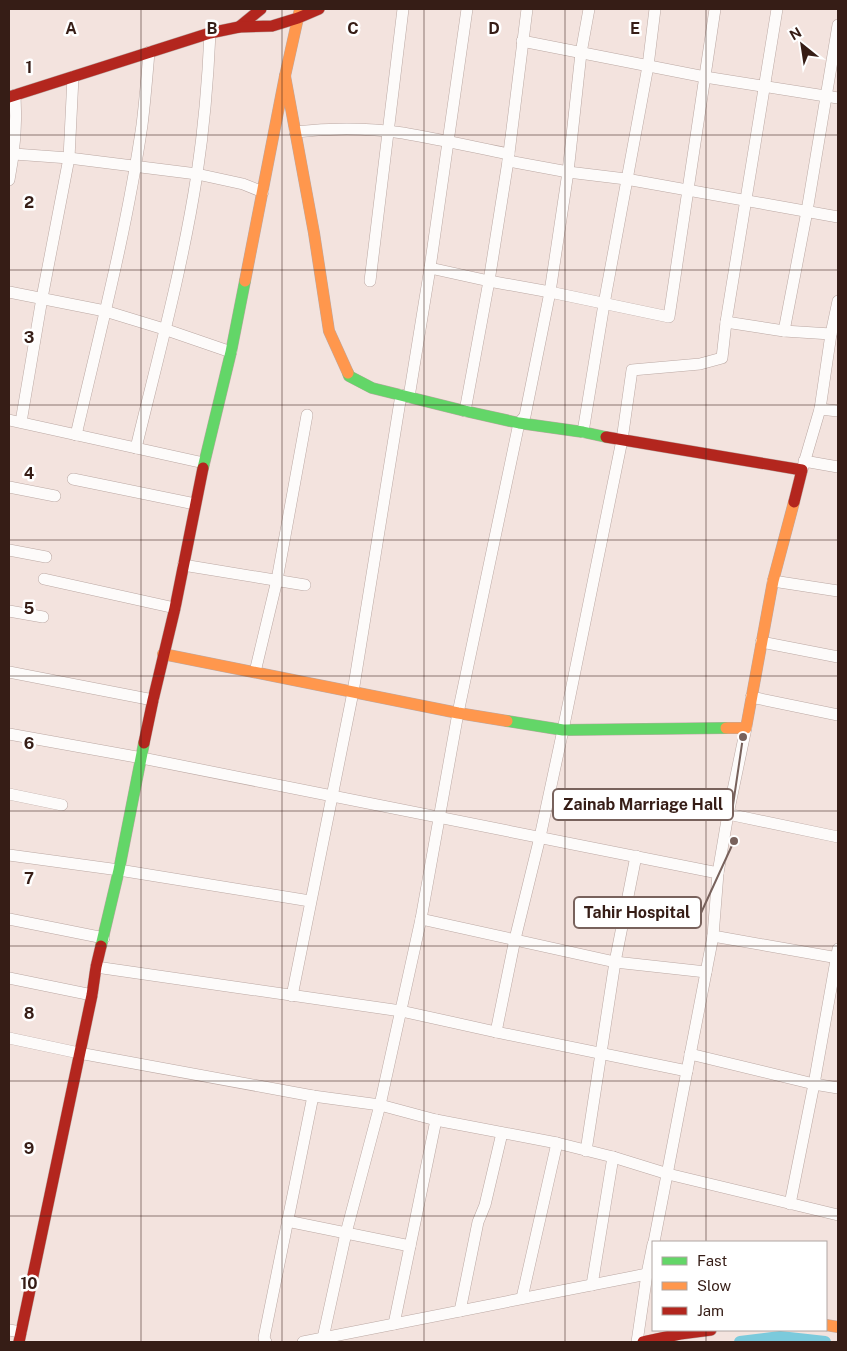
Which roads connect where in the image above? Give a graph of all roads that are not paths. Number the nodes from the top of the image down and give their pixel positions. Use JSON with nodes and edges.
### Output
{"nodes":[{"id":1,"x":261,"y":9,"type":"edge"},
{"id":2,"x":319,"y":9,"type":"edge"},
{"id":3,"x":403,"y":9,"type":"edge"},
{"id":4,"x":467,"y":9,"type":"edge"},
{"id":5,"x":527,"y":9,"type":"edge"},
{"id":6,"x":589,"y":9,"type":"edge"},
{"id":7,"x":656,"y":9,"type":"edge"},
{"id":8,"x":715,"y":9,"type":"edge"},
{"id":9,"x":777,"y":9,"type":"edge"},
{"id":10,"x":299,"y":13,"type":"edge"},
{"id":11,"x":838,"y":25,"type":"edge"},
{"id":12,"x":239,"y":27,"type":"junction"},
{"id":13,"x":210,"y":33,"type":"junction"},
{"id":14,"x":522,"y":41,"type":"junction"},
{"id":15,"x":149,"y":52,"type":"junction"},
{"id":16,"x":581,"y":53,"type":"junction"},
{"id":17,"x":648,"y":66,"type":"junction"},
{"id":18,"x":285,"y":76,"type":"junction"},
{"id":19,"x":73,"y":77,"type":"junction"},
{"id":20,"x":705,"y":77,"type":"junction"},
{"id":21,"x":764,"y":86,"type":"junction"},
{"id":22,"x":12,"y":96,"type":"edge"},
{"id":23,"x":832,"y":96,"type":"edge"},
{"id":24,"x":295,"y":132,"type":"junction"},
{"id":25,"x":388,"y":132,"type":"junction"},
{"id":26,"x":448,"y":142,"type":"junction"},
{"id":27,"x":14,"y":154,"type":"junction"},
{"id":28,"x":70,"y":158,"type":"junction"},
{"id":29,"x":509,"y":158,"type":"junction"},
{"id":30,"x":134,"y":166,"type":"junction"},
{"id":31,"x":568,"y":172,"type":"junction"},
{"id":32,"x":197,"y":174,"type":"junction"},
{"id":33,"x":9,"y":180,"type":"edge"},
{"id":34,"x":626,"y":180,"type":"junction"},
{"id":35,"x":687,"y":191,"type":"junction"},
{"id":36,"x":263,"y":192,"type":"junction"},
{"id":37,"x":746,"y":201,"type":"junction"},
{"id":38,"x":808,"y":210,"type":"junction"},
{"id":39,"x":838,"y":217,"type":"edge"},
{"id":40,"x":430,"y":268,"type":"junction"},
{"id":41,"x":370,"y":281,"type":"dead end"},
{"id":42,"x":489,"y":281,"type":"junction"},
{"id":43,"x":9,"y":292,"type":"edge"},
{"id":44,"x":550,"y":292,"type":"junction"},
{"id":45,"x":42,"y":298,"type":"junction"},
{"id":46,"x":838,"y":301,"type":"edge"},
{"id":47,"x":604,"y":304,"type":"junction"},
{"id":48,"x":106,"y":311,"type":"junction"},
{"id":49,"x":726,"y":322,"type":"junction"},
{"id":50,"x":164,"y":329,"type":"junction"},
{"id":51,"x":784,"y":331,"type":"junction"},
{"id":52,"x":831,"y":334,"type":"junction"},
{"id":53,"x":231,"y":352,"type":"junction"},
{"id":54,"x":405,"y":396,"type":"junction"},
{"id":55,"x":820,"y":409,"type":"junction"},
{"id":56,"x":465,"y":411,"type":"junction"},
{"id":57,"x":838,"y":411,"type":"edge"},
{"id":58,"x":307,"y":415,"type":"dead end"},
{"id":59,"x":9,"y":420,"type":"edge"},
{"id":60,"x":21,"y":422,"type":"junction"},
{"id":61,"x":519,"y":423,"type":"junction"},
{"id":62,"x":583,"y":432,"type":"junction"},
{"id":63,"x":76,"y":435,"type":"junction"},
{"id":64,"x":622,"y":440,"type":"junction"},
{"id":65,"x":136,"y":448,"type":"junction"},
{"id":66,"x":204,"y":463,"type":"junction"},
{"id":67,"x":803,"y":466,"type":"junction"},
{"id":68,"x":838,"y":467,"type":"edge"},
{"id":69,"x":73,"y":479,"type":"dead end"},
{"id":70,"x":9,"y":487,"type":"edge"},
{"id":71,"x":55,"y":496,"type":"dead end"},
{"id":72,"x":195,"y":504,"type":"junction"},
{"id":73,"x":9,"y":550,"type":"edge"},
{"id":74,"x":46,"y":557,"type":"dead end"},
{"id":75,"x":183,"y":565,"type":"junction"},
{"id":76,"x":44,"y":579,"type":"dead end"},
{"id":77,"x":277,"y":580,"type":"junction"},
{"id":78,"x":773,"y":582,"type":"junction"},
{"id":79,"x":305,"y":585,"type":"dead end"},
{"id":80,"x":838,"y":590,"type":"edge"},
{"id":81,"x":175,"y":608,"type":"junction"},
{"id":82,"x":9,"y":610,"type":"edge"},
{"id":83,"x":43,"y":617,"type":"dead end"},
{"id":84,"x":761,"y":642,"type":"junction"},
{"id":85,"x":163,"y":654,"type":"junction"},
{"id":86,"x":838,"y":657,"type":"edge"},
{"id":87,"x":9,"y":672,"type":"edge"},
{"id":88,"x":255,"y":672,"type":"junction"},
{"id":89,"x":353,"y":692,"type":"junction"},
{"id":90,"x":751,"y":697,"type":"junction"},
{"id":91,"x":153,"y":700,"type":"junction"},
{"id":92,"x":458,"y":713,"type":"junction"},
{"id":93,"x":838,"y":715,"type":"edge"},
{"id":94,"x":746,"y":728,"type":"junction"},
{"id":95,"x":563,"y":730,"type":"junction"},
{"id":96,"x":9,"y":734,"type":"edge"},
{"id":97,"x":142,"y":758,"type":"junction"},
{"id":98,"x":9,"y":794,"type":"edge"},
{"id":99,"x":332,"y":796,"type":"junction"},
{"id":100,"x":62,"y":805,"type":"dead end"},
{"id":101,"x":728,"y":814,"type":"junction"},
{"id":102,"x":439,"y":818,"type":"junction"},
{"id":103,"x":540,"y":837,"type":"junction"},
{"id":104,"x":838,"y":837,"type":"edge"},
{"id":105,"x":9,"y":855,"type":"edge"},
{"id":106,"x":636,"y":856,"type":"junction"},
{"id":107,"x":119,"y":870,"type":"junction"},
{"id":108,"x":718,"y":873,"type":"junction"},
{"id":109,"x":310,"y":901,"type":"junction"},
{"id":110,"x":9,"y":919,"type":"edge"},
{"id":111,"x":422,"y":919,"type":"junction"},
{"id":112,"x":713,"y":936,"type":"junction"},
{"id":113,"x":104,"y":938,"type":"junction"},
{"id":114,"x":515,"y":939,"type":"junction"},
{"id":115,"x":838,"y":955,"type":"edge"},
{"id":116,"x":615,"y":962,"type":"junction"},
{"id":117,"x":96,"y":967,"type":"junction"},
{"id":118,"x":706,"y":972,"type":"junction"},
{"id":119,"x":9,"y":978,"type":"edge"},
{"id":120,"x":92,"y":995,"type":"junction"},
{"id":121,"x":292,"y":996,"type":"junction"},
{"id":122,"x":400,"y":1011,"type":"junction"},
{"id":123,"x":496,"y":1032,"type":"junction"},
{"id":124,"x":9,"y":1038,"type":"edge"},
{"id":125,"x":80,"y":1053,"type":"junction"},
{"id":126,"x":600,"y":1053,"type":"junction"},
{"id":127,"x":690,"y":1054,"type":"junction"},
{"id":128,"x":687,"y":1071,"type":"junction"},
{"id":129,"x":814,"y":1084,"type":"junction"},
{"id":130,"x":838,"y":1088,"type":"edge"},
{"id":131,"x":313,"y":1096,"type":"junction"},
{"id":132,"x":380,"y":1104,"type":"junction"},
{"id":133,"x":436,"y":1120,"type":"junction"},
{"id":134,"x":502,"y":1133,"type":"junction"},
{"id":135,"x":557,"y":1144,"type":"junction"},
{"id":136,"x":586,"y":1151,"type":"junction"},
{"id":137,"x":614,"y":1157,"type":"junction"},
{"id":138,"x":668,"y":1174,"type":"junction"},
{"id":139,"x":790,"y":1204,"type":"junction"},
{"id":140,"x":838,"y":1215,"type":"edge"},
{"id":141,"x":287,"y":1221,"type":"junction"},
{"id":142,"x":346,"y":1233,"type":"junction"},
{"id":143,"x":653,"y":1241,"type":"edge"},
{"id":144,"x":410,"y":1246,"type":"junction"},
{"id":145,"x":652,"y":1248,"type":"edge"},
{"id":146,"x":647,"y":1274,"type":"junction"},
{"id":147,"x":592,"y":1285,"type":"junction"},
{"id":148,"x":522,"y":1298,"type":"junction"},
{"id":149,"x":460,"y":1311,"type":"junction"},
{"id":150,"x":394,"y":1324,"type":"junction"},
{"id":151,"x":9,"y":1330,"type":"edge"},
{"id":152,"x":703,"y":1331,"type":"edge"},
{"id":153,"x":20,"y":1337,"type":"edge"},
{"id":154,"x":323,"y":1338,"type":"junction"},
{"id":155,"x":266,"y":1342,"type":"edge"},
{"id":156,"x":302,"y":1342,"type":"edge"},
{"id":157,"x":637,"y":1342,"type":"edge"},
{"id":158,"x":643,"y":1342,"type":"edge"}],
"edges":[{"from":1,"to":12,"type":"street"},
{"from":2,"to":10,"type":"street"},
{"from":3,"to":25,"type":"street"},
{"from":4,"to":26,"type":"street"},
{"from":5,"to":14,"type":"street"},
{"from":6,"to":16,"type":"street"},
{"from":7,"to":17,"type":"street"},
{"from":8,"to":20,"type":"street"},
{"from":9,"to":21,"type":"street"},
{"from":10,"to":12,"type":"street"},
{"from":10,"to":18,"type":"street"},
{"from":11,"to":23,"type":"street"},
{"from":12,"to":13,"type":"street"},
{"from":13,"to":15,"type":"street"},
{"from":13,"to":32,"type":"street"},
{"from":14,"to":16,"type":"street"},
{"from":14,"to":29,"type":"street"},
{"from":15,"to":19,"type":"street"},
{"from":15,"to":30,"type":"street"},
{"from":16,"to":17,"type":"street"},
{"from":16,"to":31,"type":"street"},
{"from":17,"to":20,"type":"street"},
{"from":17,"to":34,"type":"street"},
{"from":18,"to":24,"type":"street"},
{"from":18,"to":36,"type":"street"},
{"from":19,"to":22,"type":"street"},
{"from":19,"to":28,"type":"street"},
{"from":20,"to":21,"type":"street"},
{"from":20,"to":35,"type":"street"},
{"from":21,"to":23,"type":"street"},
{"from":21,"to":37,"type":"street"},
{"from":22,"to":27,"type":"street"},
{"from":23,"to":38,"type":"street"},
{"from":24,"to":25,"type":"street"},
{"from":24,"to":54,"type":"street"},
{"from":25,"to":26,"type":"street"},
{"from":25,"to":41,"type":"street"},
{"from":26,"to":29,"type":"street"},
{"from":26,"to":40,"type":"street"},
{"from":27,"to":28,"type":"street"},
{"from":27,"to":33,"type":"street"},
{"from":28,"to":30,"type":"street"},
{"from":28,"to":45,"type":"street"},
{"from":29,"to":31,"type":"street"},
{"from":29,"to":42,"type":"street"},
{"from":30,"to":32,"type":"street"},
{"from":30,"to":48,"type":"street"},
{"from":31,"to":34,"type":"street"},
{"from":31,"to":44,"type":"street"},
{"from":32,"to":36,"type":"street"},
{"from":32,"to":50,"type":"street"},
{"from":34,"to":35,"type":"street"},
{"from":34,"to":47,"type":"street"},
{"from":35,"to":37,"type":"street"},
{"from":35,"to":47,"type":"street"},
{"from":36,"to":53,"type":"street"},
{"from":37,"to":38,"type":"street"},
{"from":37,"to":49,"type":"street"},
{"from":38,"to":39,"type":"street"},
{"from":38,"to":51,"type":"street"},
{"from":40,"to":42,"type":"street"},
{"from":40,"to":54,"type":"street"},
{"from":42,"to":44,"type":"street"},
{"from":42,"to":56,"type":"street"},
{"from":43,"to":45,"type":"street"},
{"from":44,"to":47,"type":"street"},
{"from":44,"to":61,"type":"street"},
{"from":45,"to":48,"type":"street"},
{"from":45,"to":60,"type":"street"},
{"from":46,"to":52,"type":"street"},
{"from":47,"to":62,"type":"street"},
{"from":48,"to":50,"type":"street"},
{"from":48,"to":63,"type":"street"},
{"from":49,"to":51,"type":"street"},
{"from":49,"to":64,"type":"street"},
{"from":50,"to":53,"type":"street"},
{"from":50,"to":65,"type":"street"},
{"from":51,"to":52,"type":"street"},
{"from":52,"to":55,"type":"street"},
{"from":53,"to":66,"type":"street"},
{"from":54,"to":56,"type":"street"},
{"from":54,"to":89,"type":"street"},
{"from":55,"to":57,"type":"street"},
{"from":55,"to":67,"type":"street"},
{"from":56,"to":61,"type":"street"},
{"from":58,"to":77,"type":"street"},
{"from":59,"to":60,"type":"street"},
{"from":60,"to":63,"type":"street"},
{"from":61,"to":62,"type":"street"},
{"from":61,"to":92,"type":"street"},
{"from":62,"to":64,"type":"street"},
{"from":63,"to":65,"type":"street"},
{"from":64,"to":67,"type":"street"},
{"from":64,"to":95,"type":"street"},
{"from":65,"to":66,"type":"street"},
{"from":66,"to":72,"type":"street"},
{"from":67,"to":68,"type":"street"},
{"from":67,"to":78,"type":"street"},
{"from":69,"to":72,"type":"street"},
{"from":70,"to":71,"type":"street"},
{"from":72,"to":75,"type":"street"},
{"from":73,"to":74,"type":"street"},
{"from":75,"to":77,"type":"street"},
{"from":75,"to":81,"type":"street"},
{"from":76,"to":81,"type":"street"},
{"from":77,"to":79,"type":"street"},
{"from":77,"to":88,"type":"street"},
{"from":78,"to":80,"type":"street"},
{"from":78,"to":84,"type":"street"},
{"from":81,"to":85,"type":"street"},
{"from":82,"to":83,"type":"street"},
{"from":84,"to":86,"type":"street"},
{"from":84,"to":90,"type":"street"},
{"from":85,"to":88,"type":"street"},
{"from":85,"to":91,"type":"street"},
{"from":87,"to":91,"type":"street"},
{"from":88,"to":89,"type":"street"},
{"from":89,"to":92,"type":"street"},
{"from":89,"to":99,"type":"street"},
{"from":90,"to":93,"type":"street"},
{"from":90,"to":94,"type":"street"},
{"from":91,"to":97,"type":"street"},
{"from":92,"to":95,"type":"street"},
{"from":92,"to":102,"type":"street"},
{"from":94,"to":95,"type":"street"},
{"from":94,"to":101,"type":"street"},
{"from":95,"to":103,"type":"street"},
{"from":96,"to":97,"type":"street"},
{"from":97,"to":99,"type":"street"},
{"from":97,"to":107,"type":"street"},
{"from":98,"to":100,"type":"street"},
{"from":99,"to":102,"type":"street"},
{"from":99,"to":109,"type":"street"},
{"from":101,"to":104,"type":"street"},
{"from":101,"to":108,"type":"street"},
{"from":102,"to":103,"type":"street"},
{"from":102,"to":111,"type":"street"},
{"from":103,"to":106,"type":"street"},
{"from":103,"to":114,"type":"street"},
{"from":105,"to":107,"type":"street"},
{"from":106,"to":108,"type":"street"},
{"from":106,"to":116,"type":"street"},
{"from":107,"to":109,"type":"street"},
{"from":107,"to":113,"type":"street"},
{"from":108,"to":112,"type":"street"},
{"from":109,"to":121,"type":"street"},
{"from":110,"to":113,"type":"street"},
{"from":111,"to":114,"type":"street"},
{"from":111,"to":122,"type":"street"},
{"from":112,"to":115,"type":"street"},
{"from":112,"to":118,"type":"street"},
{"from":113,"to":117,"type":"street"},
{"from":114,"to":116,"type":"street"},
{"from":114,"to":123,"type":"street"},
{"from":115,"to":129,"type":"street"},
{"from":116,"to":118,"type":"street"},
{"from":116,"to":126,"type":"street"},
{"from":117,"to":120,"type":"street"},
{"from":117,"to":121,"type":"street"},
{"from":118,"to":127,"type":"street"},
{"from":119,"to":120,"type":"street"},
{"from":120,"to":125,"type":"street"},
{"from":121,"to":122,"type":"street"},
{"from":122,"to":123,"type":"street"},
{"from":122,"to":132,"type":"street"},
{"from":123,"to":126,"type":"street"},
{"from":124,"to":125,"type":"street"},
{"from":125,"to":131,"type":"street"},
{"from":125,"to":153,"type":"street"},
{"from":126,"to":128,"type":"street"},
{"from":126,"to":136,"type":"street"},
{"from":127,"to":128,"type":"street"},
{"from":127,"to":129,"type":"street"},
{"from":128,"to":138,"type":"street"},
{"from":129,"to":130,"type":"street"},
{"from":129,"to":139,"type":"street"},
{"from":131,"to":132,"type":"street"},
{"from":131,"to":141,"type":"street"},
{"from":132,"to":133,"type":"street"},
{"from":132,"to":142,"type":"street"},
{"from":133,"to":134,"type":"street"},
{"from":133,"to":144,"type":"street"},
{"from":134,"to":135,"type":"street"},
{"from":134,"to":149,"type":"street"},
{"from":135,"to":136,"type":"street"},
{"from":135,"to":148,"type":"street"},
{"from":136,"to":137,"type":"street"},
{"from":137,"to":138,"type":"street"},
{"from":137,"to":147,"type":"street"},
{"from":138,"to":139,"type":"street"},
{"from":138,"to":143,"type":"street"},
{"from":139,"to":140,"type":"street"},
{"from":141,"to":142,"type":"street"},
{"from":141,"to":155,"type":"street"},
{"from":142,"to":144,"type":"street"},
{"from":142,"to":154,"type":"street"},
{"from":144,"to":150,"type":"street"},
{"from":145,"to":146,"type":"street"},
{"from":146,"to":147,"type":"street"},
{"from":146,"to":157,"type":"street"},
{"from":147,"to":148,"type":"street"},
{"from":148,"to":149,"type":"street"},
{"from":149,"to":150,"type":"street"},
{"from":150,"to":154,"type":"street"},
{"from":151,"to":153,"type":"street"},
{"from":152,"to":158,"type":"street"},
{"from":154,"to":156,"type":"street"}]}
